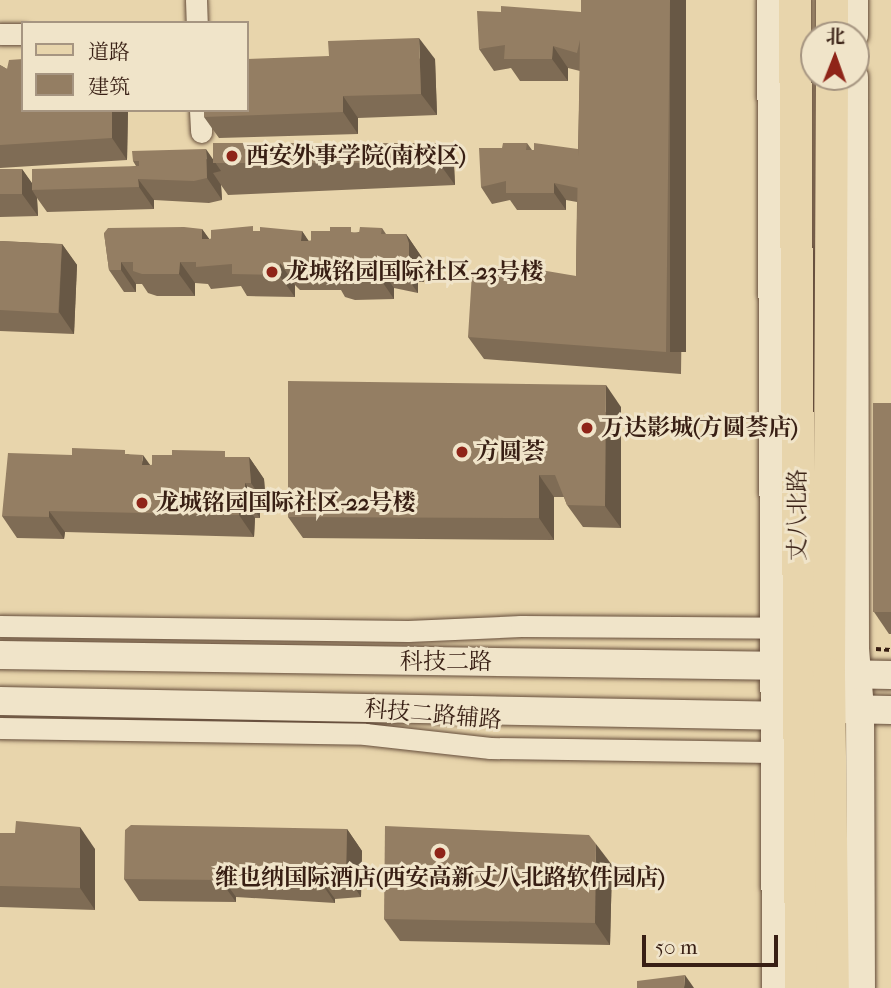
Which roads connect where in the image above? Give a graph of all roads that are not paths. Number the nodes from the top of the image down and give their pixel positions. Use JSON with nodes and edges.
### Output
{"nodes":[{"id":1,"x":196,"y":0,"type":"edge"},
{"id":2,"x":771,"y":0,"type":"edge"},
{"id":3,"x":795,"y":0,"type":"edge"},
{"id":4,"x":832,"y":0,"type":"edge"},
{"id":5,"x":854,"y":0,"type":"edge"},
{"id":6,"x":197,"y":21,"type":"edge"},
{"id":7,"x":832,"y":21,"type":"edge"},
{"id":8,"x":854,"y":21,"type":"edge"},
{"id":9,"x":0,"y":34,"type":"edge"},
{"id":10,"x":21,"y":34,"type":"edge"},
{"id":11,"x":832,"y":91,"type":"edge"},
{"id":12,"x":854,"y":91,"type":"edge"},
{"id":13,"x":200,"y":112,"type":"edge"},
{"id":14,"x":201,"y":132,"type":"edge"},
{"id":15,"x":0,"y":626,"type":"edge"},
{"id":16,"x":785,"y":628,"type":"junction"},
{"id":17,"x":0,"y":654,"type":"edge"},
{"id":18,"x":842,"y":661,"type":"junction"},
{"id":19,"x":786,"y":666,"type":"junction"},
{"id":20,"x":891,"y":676,"type":"edge"},
{"id":21,"x":0,"y":701,"type":"edge"},
{"id":22,"x":846,"y":709,"type":"junction"},
{"id":23,"x":891,"y":710,"type":"edge"},
{"id":24,"x":788,"y":716,"type":"junction"},
{"id":25,"x":0,"y":728,"type":"edge"},
{"id":26,"x":846,"y":741,"type":"junction"},
{"id":27,"x":788,"y":752,"type":"junction"},
{"id":28,"x":776,"y":988,"type":"edge"},
{"id":29,"x":801,"y":988,"type":"edge"},
{"id":30,"x":833,"y":988,"type":"edge"},
{"id":31,"x":861,"y":988,"type":"edge"}],
"edges":[{"from":1,"to":6,"type":"street"},
{"from":2,"to":16,"type":"main road"},
{"from":3,"to":16,"type":"main road","name":"丈八北路"},
{"from":4,"to":7,"type":"main road"},
{"from":5,"to":8,"type":"main road"},
{"from":9,"to":10,"type":"street"},
{"from":11,"to":18,"type":"main road","name":"丈八北路"},
{"from":12,"to":18,"type":"main road"},
{"from":13,"to":14,"type":"street"},
{"from":15,"to":16,"type":"street"},
{"from":16,"to":18,"type":"street"},
{"from":16,"to":19,"type":"main road","name":"丈八北路"},
{"from":17,"to":19,"type":"main road","name":"科技二路"},
{"from":18,"to":19,"type":"main road","name":"科技二路"},
{"from":18,"to":20,"type":"main road","name":"科技二路"},
{"from":18,"to":22,"type":"main road","name":"丈八北路"},
{"from":19,"to":24,"type":"main road","name":"丈八北路"},
{"from":21,"to":24,"type":"main road","name":"科技二路"},
{"from":22,"to":23,"type":"main road","name":"科技二路"},
{"from":22,"to":24,"type":"main road","name":"科技二路"},
{"from":22,"to":26,"type":"main road","name":"丈八北路"},
{"from":24,"to":27,"type":"main road","name":"丈八北路"},
{"from":25,"to":27,"type":"street","name":"科技二路辅路"},
{"from":26,"to":27,"type":"street","name":"科技二路辅路"},
{"from":26,"to":30,"type":"main road","name":"丈八北路"},
{"from":26,"to":31,"type":"main road"},
{"from":27,"to":28,"type":"main road"},
{"from":27,"to":29,"type":"main road","name":"丈八北路"}]}
